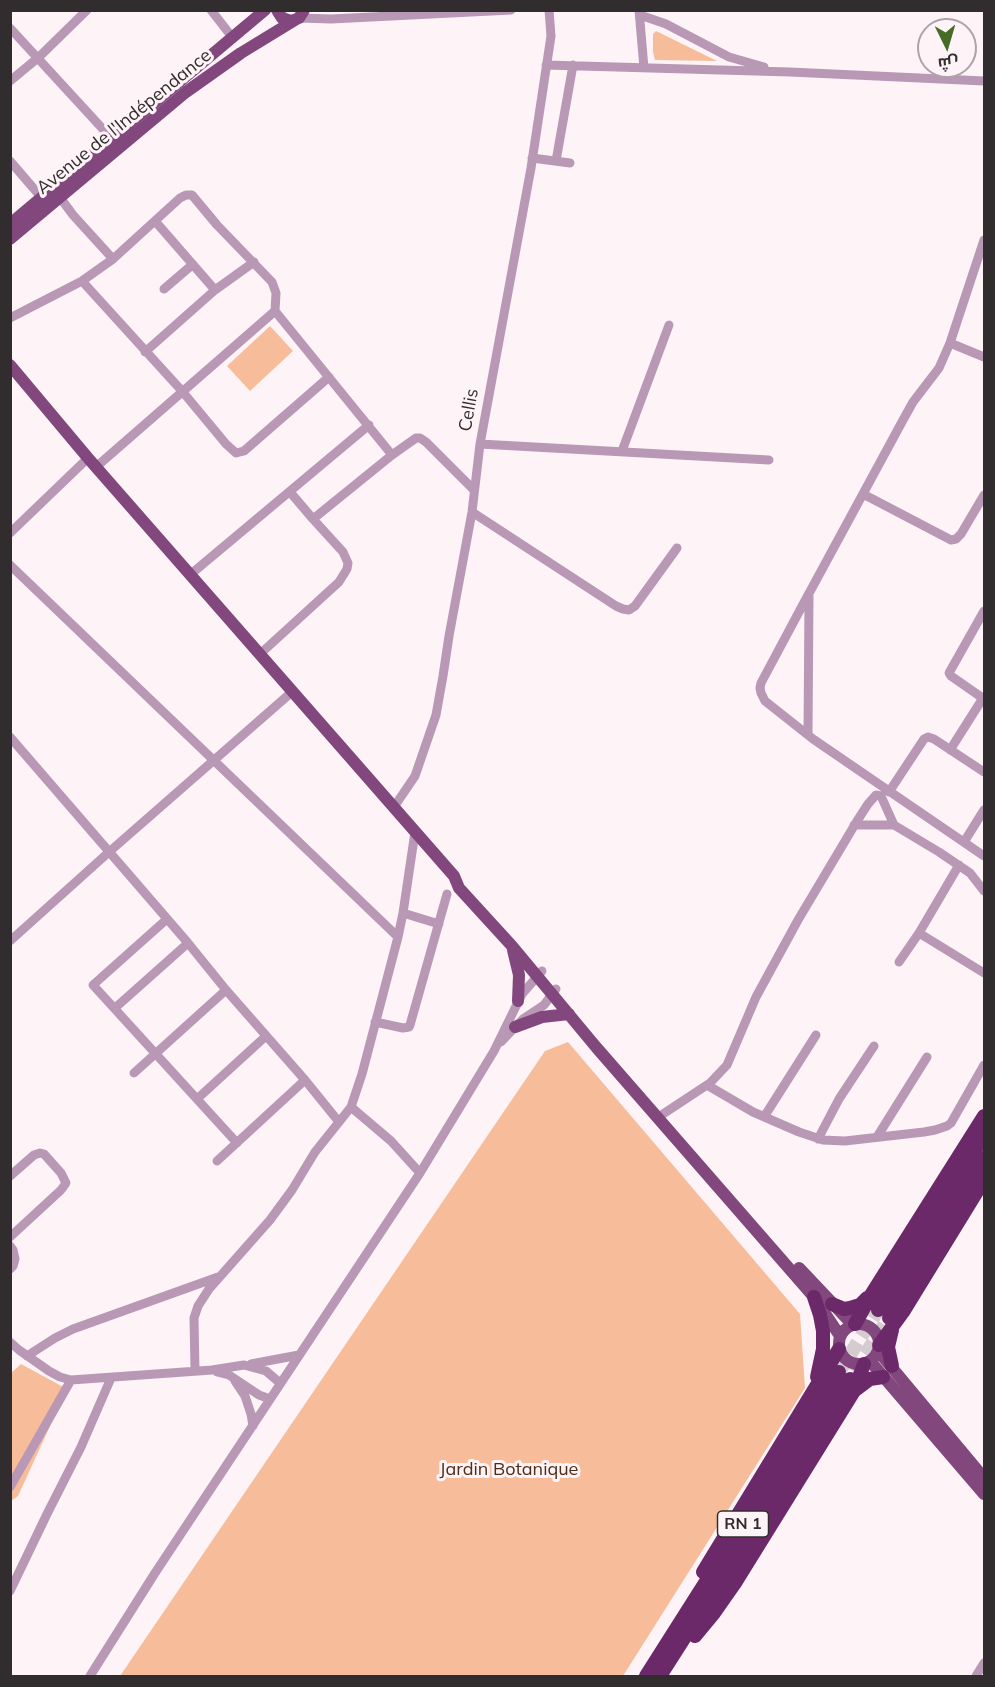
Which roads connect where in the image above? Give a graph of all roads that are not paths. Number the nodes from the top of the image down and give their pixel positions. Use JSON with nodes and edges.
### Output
{"nodes":[{"id":1,"x":87,"y":10,"type":"edge"},
{"id":2,"x":211,"y":10,"type":"edge"},
{"id":3,"x":265,"y":10,"type":"edge"},
{"id":4,"x":277,"y":10,"type":"edge"},
{"id":5,"x":511,"y":10,"type":"edge"},
{"id":6,"x":549,"y":10,"type":"edge"},
{"id":7,"x":639,"y":13,"type":"edge"},
{"id":8,"x":300,"y":16,"type":"edge"},
{"id":9,"x":10,"y":28,"type":"edge"},
{"id":10,"x":232,"y":37,"type":"junction"},
{"id":11,"x":39,"y":57,"type":"junction"},
{"id":12,"x":546,"y":65,"type":"junction"},
{"id":13,"x":573,"y":65,"type":"junction"},
{"id":14,"x":644,"y":68,"type":"junction"},
{"id":15,"x":790,"y":72,"type":"junction"},
{"id":16,"x":10,"y":81,"type":"edge"},
{"id":17,"x":984,"y":81,"type":"edge"},
{"id":18,"x":112,"y":139,"type":"junction"},
{"id":19,"x":532,"y":158,"type":"junction"},
{"id":20,"x":10,"y":161,"type":"edge"},
{"id":21,"x":556,"y":161,"type":"junction"},
{"id":22,"x":570,"y":163,"type":"dead end"},
{"id":23,"x":59,"y":196,"type":"junction"},
{"id":24,"x":41,"y":197,"type":"junction"},
{"id":25,"x":155,"y":221,"type":"junction"},
{"id":26,"x":10,"y":224,"type":"edge"},
{"id":27,"x":10,"y":239,"type":"edge"},
{"id":28,"x":984,"y":240,"type":"edge"},
{"id":29,"x":112,"y":259,"type":"junction"},
{"id":30,"x":254,"y":262,"type":"junction"},
{"id":31,"x":192,"y":265,"type":"junction"},
{"id":32,"x":82,"y":281,"type":"junction"},
{"id":33,"x":164,"y":289,"type":"dead end"},
{"id":34,"x":215,"y":290,"type":"junction"},
{"id":35,"x":275,"y":311,"type":"junction"},
{"id":36,"x":10,"y":318,"type":"edge"},
{"id":37,"x":669,"y":325,"type":"dead end"},
{"id":38,"x":950,"y":343,"type":"junction"},
{"id":39,"x":145,"y":352,"type":"junction"},
{"id":40,"x":984,"y":357,"type":"edge"},
{"id":41,"x":10,"y":364,"type":"edge"},
{"id":42,"x":329,"y":378,"type":"junction"},
{"id":43,"x":182,"y":391,"type":"junction"},
{"id":44,"x":369,"y":425,"type":"junction"},
{"id":45,"x":480,"y":444,"type":"junction"},
{"id":46,"x":622,"y":451,"type":"junction"},
{"id":47,"x":392,"y":455,"type":"junction"},
{"id":48,"x":769,"y":460,"type":"dead end"},
{"id":49,"x":92,"y":463,"type":"junction"},
{"id":50,"x":474,"y":490,"type":"junction"},
{"id":51,"x":290,"y":492,"type":"junction"},
{"id":52,"x":863,"y":494,"type":"junction"},
{"id":53,"x":984,"y":495,"type":"edge"},
{"id":54,"x":472,"y":512,"type":"junction"},
{"id":55,"x":313,"y":519,"type":"junction"},
{"id":56,"x":10,"y":533,"type":"edge"},
{"id":57,"x":677,"y":548,"type":"dead end"},
{"id":58,"x":10,"y":565,"type":"edge"},
{"id":59,"x":190,"y":574,"type":"junction"},
{"id":60,"x":809,"y":593,"type":"junction"},
{"id":61,"x":984,"y":611,"type":"edge"},
{"id":62,"x":260,"y":654,"type":"junction"},
{"id":63,"x":292,"y":691,"type":"junction"},
{"id":64,"x":984,"y":698,"type":"edge"},
{"id":65,"x":808,"y":735,"type":"junction"},
{"id":66,"x":10,"y":737,"type":"edge"},
{"id":67,"x":950,"y":750,"type":"junction"},
{"id":68,"x":212,"y":760,"type":"junction"},
{"id":69,"x":984,"y":772,"type":"edge"},
{"id":70,"x":889,"y":792,"type":"junction"},
{"id":71,"x":394,"y":807,"type":"junction"},
{"id":72,"x":984,"y":810,"type":"edge"},
{"id":73,"x":854,"y":825,"type":"junction"},
{"id":74,"x":894,"y":825,"type":"junction"},
{"id":75,"x":415,"y":832,"type":"junction"},
{"id":76,"x":964,"y":842,"type":"junction"},
{"id":77,"x":108,"y":852,"type":"junction"},
{"id":78,"x":984,"y":856,"type":"edge"},
{"id":79,"x":959,"y":865,"type":"junction"},
{"id":80,"x":454,"y":876,"type":"junction"},
{"id":81,"x":984,"y":891,"type":"edge"},
{"id":82,"x":447,"y":894,"type":"dead end"},
{"id":83,"x":403,"y":913,"type":"junction"},
{"id":84,"x":167,"y":918,"type":"junction"},
{"id":85,"x":439,"y":924,"type":"junction"},
{"id":86,"x":919,"y":933,"type":"junction"},
{"id":87,"x":398,"y":937,"type":"junction"},
{"id":88,"x":10,"y":941,"type":"edge"},
{"id":89,"x":188,"y":944,"type":"junction"},
{"id":90,"x":512,"y":946,"type":"junction"},
{"id":91,"x":899,"y":962,"type":"dead end"},
{"id":92,"x":539,"y":973,"type":"junction"},
{"id":93,"x":984,"y":973,"type":"edge"},
{"id":94,"x":226,"y":990,"type":"junction"},
{"id":95,"x":554,"y":992,"type":"junction"},
{"id":96,"x":518,"y":1001,"type":"junction"},
{"id":97,"x":115,"y":1008,"type":"junction"},
{"id":98,"x":569,"y":1014,"type":"junction"},
{"id":99,"x":375,"y":1022,"type":"junction"},
{"id":100,"x":514,"y":1028,"type":"junction"},
{"id":101,"x":816,"y":1035,"type":"dead end"},
{"id":102,"x":266,"y":1036,"type":"junction"},
{"id":103,"x":874,"y":1046,"type":"dead end"},
{"id":104,"x":494,"y":1051,"type":"junction"},
{"id":105,"x":155,"y":1053,"type":"junction"},
{"id":106,"x":927,"y":1057,"type":"dead end"},
{"id":107,"x":984,"y":1065,"type":"edge"},
{"id":108,"x":134,"y":1073,"type":"dead end"},
{"id":109,"x":305,"y":1080,"type":"junction"},
{"id":110,"x":707,"y":1085,"type":"junction"},
{"id":111,"x":197,"y":1099,"type":"junction"},
{"id":112,"x":351,"y":1107,"type":"junction"},
{"id":113,"x":663,"y":1114,"type":"junction"},
{"id":114,"x":984,"y":1116,"type":"edge"},
{"id":115,"x":764,"y":1117,"type":"junction"},
{"id":116,"x":339,"y":1122,"type":"junction"},
{"id":117,"x":984,"y":1135,"type":"edge"},
{"id":118,"x":877,"y":1137,"type":"junction"},
{"id":119,"x":818,"y":1139,"type":"junction"},
{"id":120,"x":237,"y":1143,"type":"junction"},
{"id":121,"x":984,"y":1158,"type":"edge"},
{"id":122,"x":217,"y":1161,"type":"dead end"},
{"id":123,"x":420,"y":1173,"type":"junction"},
{"id":124,"x":10,"y":1176,"type":"edge"},
{"id":125,"x":984,"y":1180,"type":"edge"},
{"id":126,"x":10,"y":1237,"type":"edge"},
{"id":127,"x":10,"y":1246,"type":"edge"},
{"id":128,"x":10,"y":1269,"type":"edge"},
{"id":129,"x":220,"y":1276,"type":"junction"},
{"id":130,"x":871,"y":1295,"type":"junction"},
{"id":131,"x":813,"y":1297,"type":"junction"},
{"id":132,"x":832,"y":1304,"type":"junction"},
{"id":133,"x":886,"y":1318,"type":"junction"},
{"id":134,"x":854,"y":1324,"type":"junction"},
{"id":135,"x":10,"y":1342,"type":"edge"},
{"id":136,"x":840,"y":1342,"type":"junction"},
{"id":137,"x":19,"y":1353,"type":"edge"},
{"id":138,"x":299,"y":1355,"type":"junction"},
{"id":139,"x":873,"y":1355,"type":"junction"},
{"id":140,"x":244,"y":1365,"type":"junction"},
{"id":141,"x":212,"y":1370,"type":"junction"},
{"id":142,"x":195,"y":1371,"type":"junction"},
{"id":143,"x":887,"y":1372,"type":"junction"},
{"id":144,"x":229,"y":1375,"type":"junction"},
{"id":145,"x":111,"y":1378,"type":"junction"},
{"id":146,"x":71,"y":1380,"type":"junction"},
{"id":147,"x":848,"y":1380,"type":"junction"},
{"id":148,"x":280,"y":1383,"type":"junction"},
{"id":149,"x":813,"y":1391,"type":"junction"},
{"id":150,"x":270,"y":1399,"type":"junction"},
{"id":151,"x":253,"y":1426,"type":"junction"},
{"id":152,"x":984,"y":1478,"type":"edge"},
{"id":153,"x":10,"y":1487,"type":"edge"},
{"id":154,"x":984,"y":1494,"type":"edge"},
{"id":155,"x":10,"y":1591,"type":"edge"},
{"id":156,"x":686,"y":1614,"type":"junction"},
{"id":157,"x":984,"y":1663,"type":"edge"},
{"id":158,"x":90,"y":1677,"type":"edge"},
{"id":159,"x":646,"y":1677,"type":"edge"},
{"id":160,"x":660,"y":1677,"type":"edge"},
{"id":161,"x":976,"y":1677,"type":"edge"}],
"edges":[{"from":1,"to":11,"type":"street"},
{"from":2,"to":10,"type":"street"},
{"from":3,"to":10,"type":"main road","name":"Avenue de l'Indépendance"},
{"from":4,"to":8,"type":"main road"},
{"from":5,"to":8,"type":"street"},
{"from":6,"to":12,"type":"street","name":"Cellis"},
{"from":7,"to":14,"type":"street"},
{"from":7,"to":15,"type":"street"},
{"from":8,"to":23,"type":"main road","name":"Avenue de l'Indépendance"},
{"from":9,"to":11,"type":"street"},
{"from":10,"to":18,"type":"main road","name":"Avenue de l'Indépendance"},
{"from":11,"to":16,"type":"street"},
{"from":11,"to":18,"type":"street"},
{"from":12,"to":13,"type":"street"},
{"from":12,"to":19,"type":"street","name":"Cellis"},
{"from":13,"to":14,"type":"street"},
{"from":13,"to":21,"type":"street"},
{"from":14,"to":15,"type":"street"},
{"from":15,"to":17,"type":"street"},
{"from":18,"to":24,"type":"main road","name":"Avenue de l'Indépendance"},
{"from":19,"to":21,"type":"street"},
{"from":19,"to":45,"type":"street","name":"Cellis"},
{"from":20,"to":24,"type":"street"},
{"from":21,"to":22,"type":"street"},
{"from":23,"to":27,"type":"main road","name":"Avenue de l'Indépendance"},
{"from":23,"to":29,"type":"street"},
{"from":24,"to":26,"type":"main road","name":"Avenue de l'Indépendance"},
{"from":25,"to":29,"type":"street"},
{"from":25,"to":30,"type":"street"},
{"from":25,"to":31,"type":"street"},
{"from":28,"to":38,"type":"street"},
{"from":29,"to":32,"type":"street"},
{"from":30,"to":34,"type":"street"},
{"from":30,"to":35,"type":"street"},
{"from":31,"to":33,"type":"street"},
{"from":31,"to":34,"type":"street"},
{"from":32,"to":36,"type":"street"},
{"from":32,"to":39,"type":"street"},
{"from":34,"to":39,"type":"street"},
{"from":35,"to":42,"type":"street"},
{"from":35,"to":43,"type":"street"},
{"from":37,"to":46,"type":"street"},
{"from":38,"to":40,"type":"street"},
{"from":38,"to":52,"type":"street"},
{"from":39,"to":43,"type":"street"},
{"from":41,"to":49,"type":"main road"},
{"from":42,"to":43,"type":"street"},
{"from":42,"to":44,"type":"street"},
{"from":43,"to":49,"type":"street"},
{"from":44,"to":47,"type":"street"},
{"from":44,"to":51,"type":"street"},
{"from":45,"to":46,"type":"street"},
{"from":45,"to":50,"type":"street","name":"Cellis"},
{"from":46,"to":48,"type":"street"},
{"from":47,"to":50,"type":"street"},
{"from":47,"to":55,"type":"street"},
{"from":49,"to":56,"type":"street"},
{"from":49,"to":59,"type":"main road"},
{"from":50,"to":54,"type":"street","name":"Cellis"},
{"from":51,"to":55,"type":"street"},
{"from":51,"to":59,"type":"street"},
{"from":52,"to":53,"type":"street"},
{"from":52,"to":60,"type":"street"},
{"from":54,"to":57,"type":"street"},
{"from":54,"to":71,"type":"street","name":"Cellis"},
{"from":55,"to":62,"type":"street"},
{"from":58,"to":68,"type":"street"},
{"from":59,"to":62,"type":"main road"},
{"from":60,"to":65,"type":"street"},
{"from":60,"to":65,"type":"street"},
{"from":61,"to":64,"type":"street"},
{"from":62,"to":63,"type":"main road"},
{"from":63,"to":68,"type":"street"},
{"from":63,"to":71,"type":"main road"},
{"from":64,"to":67,"type":"street"},
{"from":65,"to":70,"type":"street"},
{"from":66,"to":77,"type":"street"},
{"from":67,"to":69,"type":"street"},
{"from":67,"to":70,"type":"street"},
{"from":68,"to":77,"type":"street"},
{"from":68,"to":87,"type":"street"},
{"from":70,"to":76,"type":"street"},
{"from":71,"to":75,"type":"main road"},
{"from":72,"to":76,"type":"street"},
{"from":73,"to":74,"type":"street"},
{"from":73,"to":74,"type":"street"},
{"from":73,"to":110,"type":"street"},
{"from":74,"to":79,"type":"street"},
{"from":75,"to":80,"type":"main road"},
{"from":75,"to":83,"type":"street"},
{"from":76,"to":78,"type":"street"},
{"from":77,"to":84,"type":"street"},
{"from":77,"to":88,"type":"street"},
{"from":79,"to":81,"type":"street"},
{"from":79,"to":86,"type":"street"},
{"from":80,"to":90,"type":"main road"},
{"from":80,"to":92,"type":"main road"},
{"from":82,"to":85,"type":"street"},
{"from":83,"to":85,"type":"street"},
{"from":83,"to":87,"type":"street"},
{"from":84,"to":89,"type":"street"},
{"from":84,"to":97,"type":"street"},
{"from":85,"to":99,"type":"street"},
{"from":86,"to":91,"type":"street"},
{"from":86,"to":93,"type":"street"},
{"from":87,"to":99,"type":"street"},
{"from":89,"to":94,"type":"street"},
{"from":89,"to":97,"type":"street"},
{"from":90,"to":92,"type":"main road"},
{"from":90,"to":96,"type":"main road"},
{"from":92,"to":95,"type":"main road"},
{"from":92,"to":96,"type":"street"},
{"from":94,"to":102,"type":"street"},
{"from":94,"to":105,"type":"street"},
{"from":95,"to":98,"type":"main road"},
{"from":95,"to":100,"type":"street"},
{"from":95,"to":113,"type":"main road"},
{"from":96,"to":104,"type":"street"},
{"from":97,"to":105,"type":"street"},
{"from":98,"to":100,"type":"main road"},
{"from":98,"to":131,"type":"main road"},
{"from":99,"to":112,"type":"street"},
{"from":100,"to":104,"type":"street"},
{"from":101,"to":115,"type":"street"},
{"from":102,"to":109,"type":"street"},
{"from":102,"to":111,"type":"street"},
{"from":103,"to":119,"type":"street"},
{"from":104,"to":123,"type":"street"},
{"from":105,"to":108,"type":"street"},
{"from":105,"to":111,"type":"street"},
{"from":106,"to":118,"type":"street"},
{"from":107,"to":118,"type":"street"},
{"from":109,"to":116,"type":"street"},
{"from":109,"to":120,"type":"street"},
{"from":110,"to":113,"type":"street"},
{"from":110,"to":115,"type":"street"},
{"from":111,"to":120,"type":"street"},
{"from":112,"to":116,"type":"street"},
{"from":112,"to":123,"type":"street"},
{"from":113,"to":132,"type":"main road"},
{"from":114,"to":130,"type":"highway"},
{"from":115,"to":119,"type":"street"},
{"from":116,"to":129,"type":"street"},
{"from":117,"to":133,"type":"highway"},
{"from":118,"to":119,"type":"street"},
{"from":120,"to":122,"type":"street"},
{"from":121,"to":133,"type":"highway"},
{"from":123,"to":138,"type":"street"},
{"from":124,"to":126,"type":"street"},
{"from":125,"to":133,"type":"highway"},
{"from":127,"to":128,"type":"street"},
{"from":129,"to":137,"type":"street"},
{"from":129,"to":142,"type":"street"},
{"from":130,"to":132,"type":"highway"},
{"from":130,"to":134,"type":"highway"},
{"from":131,"to":136,"type":"main road"},
{"from":131,"to":149,"type":"highway"},
{"from":132,"to":134,"type":"main road"},
{"from":133,"to":139,"type":"highway"},
{"from":133,"to":143,"type":"highway"},
{"from":134,"to":136,"type":"main road"},
{"from":134,"to":139,"type":"main road"},
{"from":135,"to":137,"type":"street"},
{"from":136,"to":139,"type":"main road"},
{"from":136,"to":149,"type":"highway"},
{"from":137,"to":146,"type":"street"},
{"from":138,"to":140,"type":"street"},
{"from":138,"to":148,"type":"street"},
{"from":139,"to":143,"type":"main road"},
{"from":139,"to":147,"type":"highway"},
{"from":140,"to":141,"type":"street"},
{"from":140,"to":148,"type":"street"},
{"from":141,"to":142,"type":"street"},
{"from":141,"to":144,"type":"street"},
{"from":142,"to":145,"type":"street"},
{"from":143,"to":147,"type":"highway"},
{"from":143,"to":152,"type":"main road"},
{"from":143,"to":154,"type":"main road"},
{"from":144,"to":150,"type":"street"},
{"from":144,"to":151,"type":"street"},
{"from":145,"to":146,"type":"street"},
{"from":145,"to":155,"type":"street"},
{"from":146,"to":153,"type":"street"},
{"from":147,"to":156,"type":"highway","number":"RN 1"},
{"from":147,"to":160,"type":"highway","number":"RN 1"},
{"from":148,"to":150,"type":"street"},
{"from":149,"to":156,"type":"highway"},
{"from":150,"to":151,"type":"street"},
{"from":151,"to":158,"type":"street"},
{"from":156,"to":159,"type":"highway","number":"RN 1"},
{"from":157,"to":161,"type":"street"}]}
